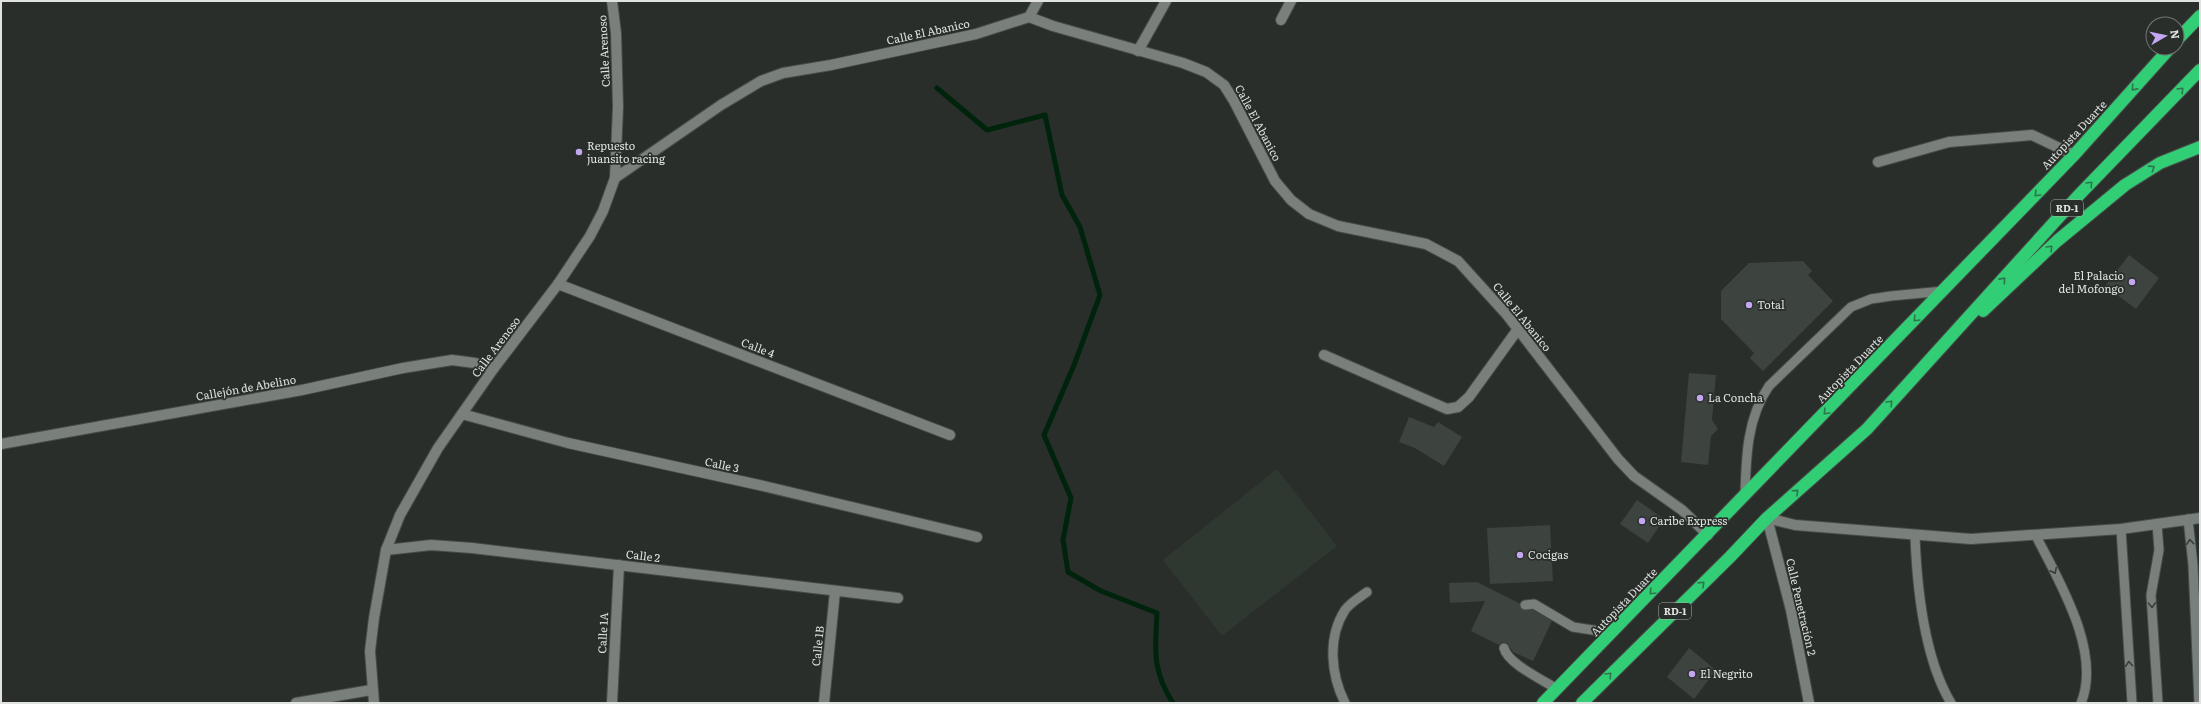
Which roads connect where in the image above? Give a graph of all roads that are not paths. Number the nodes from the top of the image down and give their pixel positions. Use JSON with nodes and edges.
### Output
{"nodes":[{"id":1,"x":612,"y":1,"type":"edge"},
{"id":2,"x":1038,"y":1,"type":"edge"},
{"id":3,"x":1166,"y":1,"type":"edge"},
{"id":4,"x":1291,"y":1,"type":"edge"},
{"id":5,"x":2200,"y":16,"type":"edge"},
{"id":6,"x":1029,"y":17,"type":"junction"},
{"id":7,"x":1281,"y":20,"type":"dead end"},
{"id":8,"x":2185,"y":32,"type":"edge"},
{"id":9,"x":1138,"y":51,"type":"junction"},
{"id":10,"x":2163,"y":56,"type":"edge"},
{"id":11,"x":2200,"y":70,"type":"edge"},
{"id":12,"x":2200,"y":147,"type":"edge"},
{"id":13,"x":2074,"y":155,"type":"junction"},
{"id":14,"x":1878,"y":162,"type":"dead end"},
{"id":15,"x":615,"y":178,"type":"junction"},
{"id":16,"x":558,"y":284,"type":"junction"},
{"id":17,"x":1944,"y":291,"type":"junction"},
{"id":18,"x":1518,"y":329,"type":"junction"},
{"id":19,"x":1939,"y":350,"type":"junction"},
{"id":20,"x":1324,"y":355,"type":"dead end"},
{"id":21,"x":494,"y":368,"type":"junction"},
{"id":22,"x":462,"y":414,"type":"junction"},
{"id":23,"x":950,"y":435,"type":"dead end"},
{"id":24,"x":1,"y":444,"type":"edge"},
{"id":25,"x":1745,"y":495,"type":"junction"},
{"id":26,"x":1767,"y":518,"type":"junction"},
{"id":27,"x":2200,"y":518,"type":"edge"},
{"id":28,"x":2188,"y":519,"type":"junction"},
{"id":29,"x":2157,"y":524,"type":"junction"},
{"id":30,"x":2121,"y":529,"type":"junction"},
{"id":31,"x":1708,"y":534,"type":"junction"},
{"id":32,"x":1916,"y":536,"type":"junction"},
{"id":33,"x":2036,"y":536,"type":"junction"},
{"id":34,"x":977,"y":537,"type":"dead end"},
{"id":35,"x":386,"y":550,"type":"junction"},
{"id":36,"x":619,"y":565,"type":"junction"},
{"id":37,"x":835,"y":591,"type":"junction"},
{"id":38,"x":1367,"y":592,"type":"dead end"},
{"id":39,"x":898,"y":598,"type":"dead end"},
{"id":40,"x":1525,"y":605,"type":"dead end"},
{"id":41,"x":1612,"y":634,"type":"junction"},
{"id":42,"x":1504,"y":648,"type":"dead end"},
{"id":43,"x":1557,"y":689,"type":"junction"},
{"id":44,"x":371,"y":690,"type":"junction"},
{"id":45,"x":296,"y":703,"type":"edge"},
{"id":46,"x":374,"y":703,"type":"edge"},
{"id":47,"x":612,"y":703,"type":"edge"},
{"id":48,"x":824,"y":703,"type":"edge"},
{"id":49,"x":1346,"y":703,"type":"edge"},
{"id":50,"x":1543,"y":703,"type":"edge"},
{"id":51,"x":1582,"y":703,"type":"edge"},
{"id":52,"x":1810,"y":703,"type":"edge"},
{"id":53,"x":1951,"y":703,"type":"edge"},
{"id":54,"x":2081,"y":703,"type":"edge"},
{"id":55,"x":2132,"y":703,"type":"edge"},
{"id":56,"x":2158,"y":703,"type":"edge"},
{"id":57,"x":2199,"y":703,"type":"edge"}],
"edges":[{"from":1,"to":15,"type":"street","name":"Calle Arenoso"},
{"from":2,"to":6,"type":"street"},
{"from":3,"to":9,"type":"street"},
{"from":4,"to":7,"type":"street"},
{"from":5,"to":8,"type":"highway"},
{"from":6,"to":9,"type":"street","name":"Calle El Abanico"},
{"from":6,"to":15,"type":"street","name":"Calle El Abanico"},
{"from":9,"to":18,"type":"street","name":"Calle El Abanico"},
{"from":10,"to":13,"type":"highway","name":"Autopista Duarte","number":"RD-1","one_way":true},
{"from":19,"to":11,"type":"highway","number":"RD-1","one_way":true},
{"from":19,"to":12,"type":"highway","one_way":true},
{"from":13,"to":14,"type":"street"},
{"from":13,"to":17,"type":"highway","name":"Autopista Duarte","number":"RD-1","one_way":true},
{"from":15,"to":16,"type":"street","name":"Calle Arenoso"},
{"from":16,"to":21,"type":"street","name":"Calle Arenoso"},
{"from":16,"to":23,"type":"street","name":"Calle 4"},
{"from":17,"to":25,"type":"highway","name":"Autopista Duarte","number":"RD-1","one_way":true},
{"from":17,"to":25,"type":"lane"},
{"from":18,"to":20,"type":"street"},
{"from":18,"to":31,"type":"street","name":"Calle El Abanico"},
{"from":26,"to":19,"type":"highway","number":"RD-1","one_way":true},
{"from":21,"to":22,"type":"street","name":"Calle Arenoso"},
{"from":21,"to":24,"type":"street","name":"Callejón de Abelino"},
{"from":22,"to":34,"type":"street","name":"Calle 3"},
{"from":22,"to":35,"type":"street","name":"Calle Arenoso"},
{"from":25,"to":31,"type":"highway","name":"Autopista Duarte","number":"RD-1"},
{"from":26,"to":32,"type":"street"},
{"from":51,"to":26,"type":"highway","number":"RD-1","one_way":true},
{"from":26,"to":52,"type":"street","name":"Calle Penetración 2"},
{"from":27,"to":28,"type":"street"},
{"from":28,"to":29,"type":"street"},
{"from":57,"to":28,"type":"lane","one_way":true},
{"from":29,"to":30,"type":"street"},
{"from":29,"to":56,"type":"lane","one_way":true},
{"from":30,"to":33,"type":"street"},
{"from":55,"to":30,"type":"lane","one_way":true},
{"from":31,"to":41,"type":"highway","name":"Autopista Duarte","number":"RD-1","one_way":true},
{"from":32,"to":33,"type":"street"},
{"from":32,"to":53,"type":"lane"},
{"from":33,"to":54,"type":"lane","one_way":true},
{"from":35,"to":36,"type":"street","name":"Calle 2"},
{"from":35,"to":44,"type":"street","name":"Calle Arenoso"},
{"from":36,"to":37,"type":"street","name":"Calle 2"},
{"from":36,"to":47,"type":"street","name":"Calle 1A"},
{"from":37,"to":39,"type":"street","name":"Calle 2"},
{"from":37,"to":48,"type":"street","name":"Calle 1B"},
{"from":38,"to":49,"type":"lane"},
{"from":40,"to":41,"type":"lane"},
{"from":41,"to":43,"type":"highway","name":"Autopista Duarte","number":"RD-1"},
{"from":42,"to":43,"type":"lane"},
{"from":43,"to":50,"type":"highway","name":"Autopista Duarte","number":"RD-1"},
{"from":44,"to":45,"type":"street"},
{"from":44,"to":46,"type":"street","name":"Calle Arenoso"}]}
